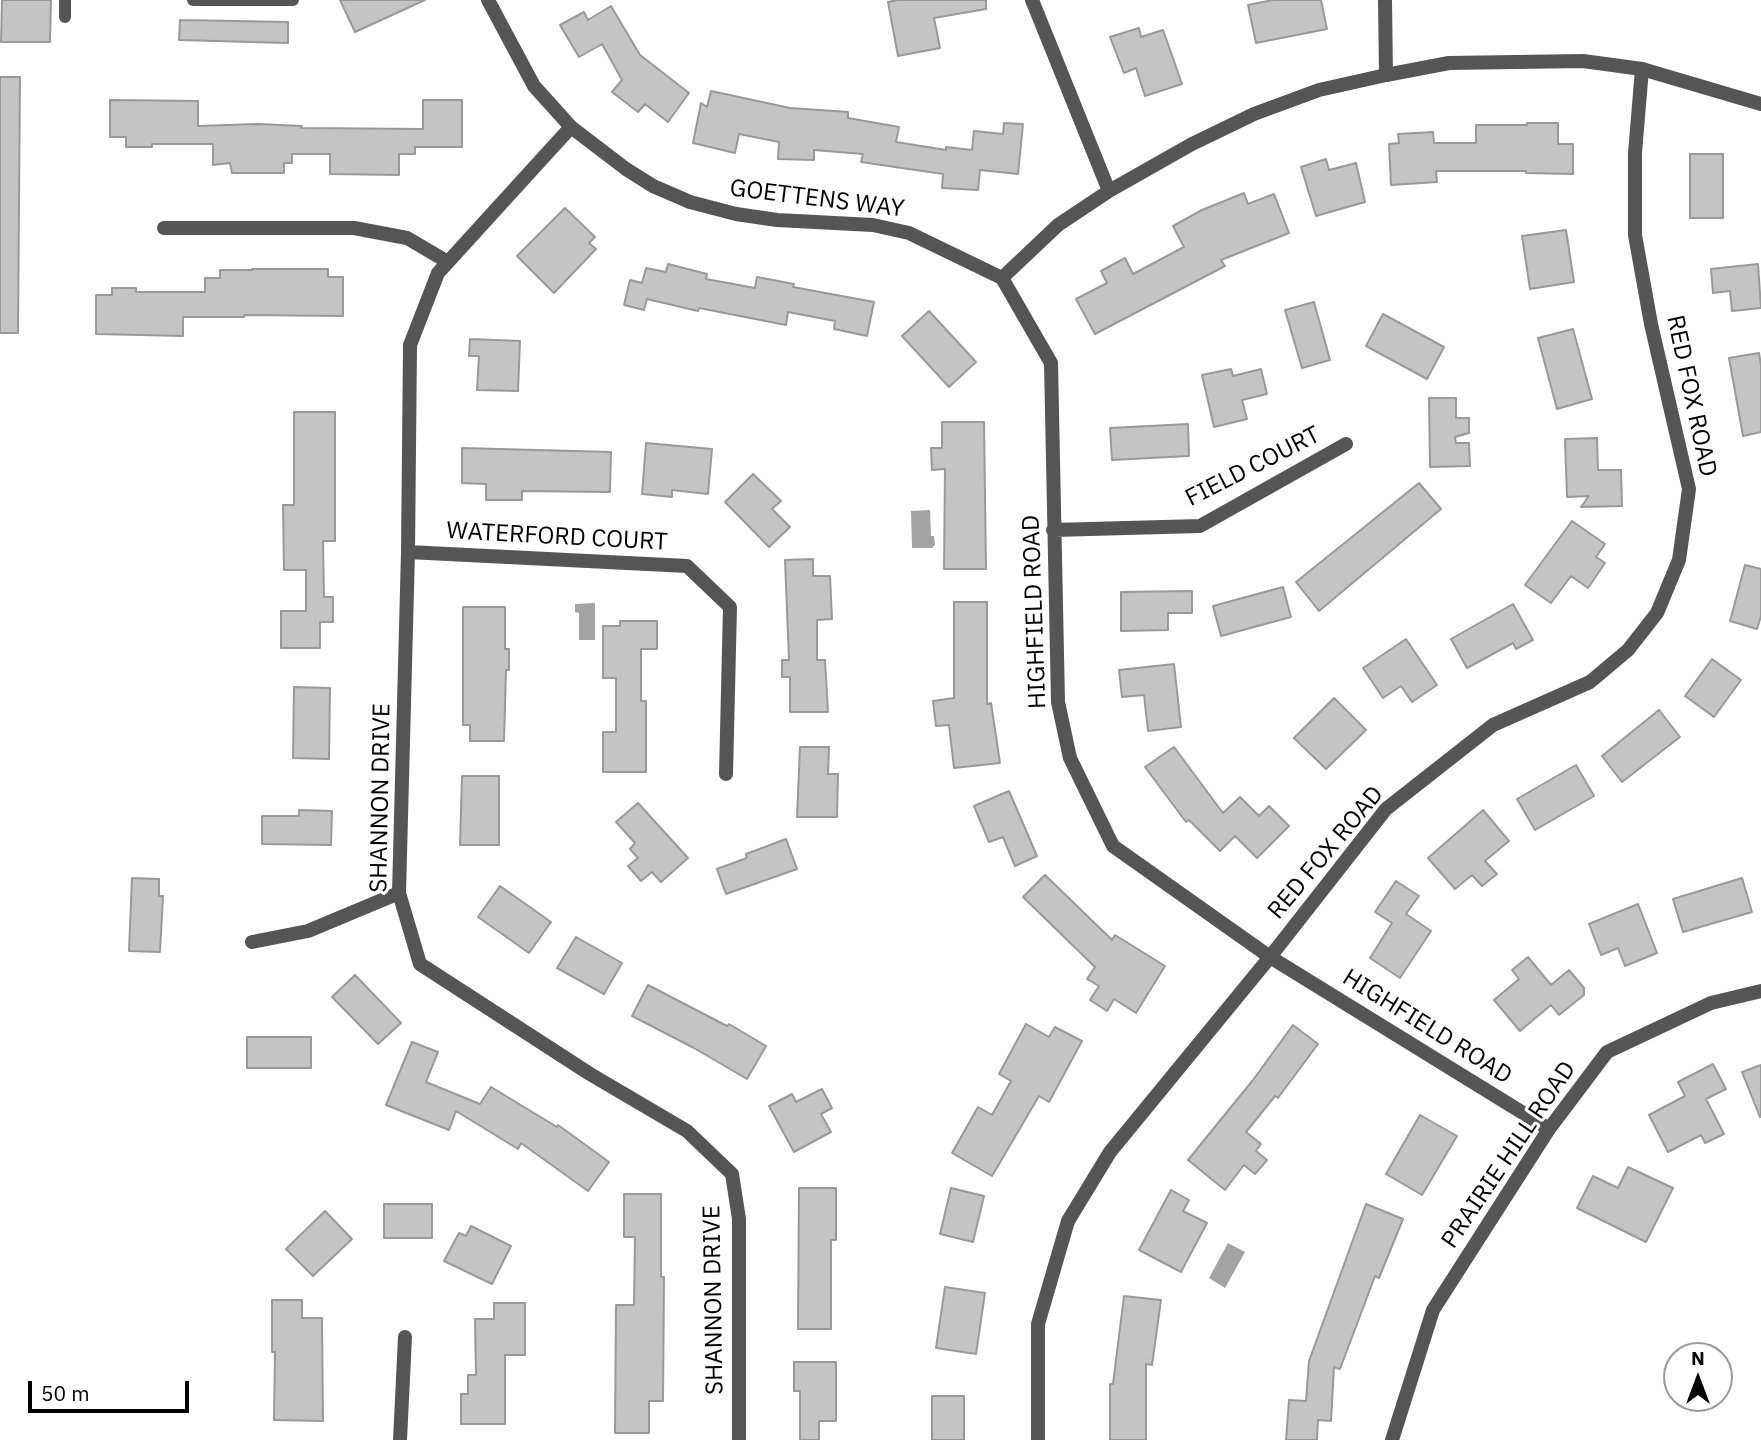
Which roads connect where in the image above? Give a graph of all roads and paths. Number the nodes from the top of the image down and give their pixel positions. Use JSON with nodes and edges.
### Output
{"nodes":[{"id":1,"x":65,"y":0,"type":"edge"},
{"id":2,"x":193,"y":0,"type":"edge"},
{"id":3,"x":293,"y":0,"type":"edge"},
{"id":4,"x":488,"y":0,"type":"edge"},
{"id":5,"x":1032,"y":0,"type":"edge"},
{"id":6,"x":1385,"y":0,"type":"edge"},
{"id":7,"x":65,"y":17,"type":"dead end"},
{"id":8,"x":1642,"y":69,"type":"junction"},
{"id":9,"x":1386,"y":75,"type":"junction"},
{"id":10,"x":1761,"y":104,"type":"edge"},
{"id":11,"x":571,"y":127,"type":"junction"},
{"id":12,"x":1109,"y":191,"type":"junction"},
{"id":13,"x":164,"y":228,"type":"dead end"},
{"id":14,"x":448,"y":262,"type":"junction"},
{"id":15,"x":1002,"y":278,"type":"junction"},
{"id":16,"x":1346,"y":444,"type":"dead end"},
{"id":17,"x":1054,"y":530,"type":"junction"},
{"id":18,"x":408,"y":552,"type":"junction"},
{"id":19,"x":726,"y":775,"type":"dead end"},
{"id":20,"x":399,"y":893,"type":"junction"},
{"id":21,"x":252,"y":942,"type":"dead end"},
{"id":22,"x":1270,"y":957,"type":"junction"},
{"id":23,"x":1761,"y":991,"type":"edge"},
{"id":24,"x":1549,"y":1129,"type":"junction"},
{"id":25,"x":405,"y":1337,"type":"dead end"},
{"id":26,"x":400,"y":1440,"type":"edge"},
{"id":27,"x":739,"y":1440,"type":"edge"},
{"id":28,"x":1038,"y":1440,"type":"edge"},
{"id":29,"x":1392,"y":1440,"type":"edge"}],
"edges":[{"from":1,"to":7,"type":"lane"},
{"from":2,"to":3,"type":"lane"},
{"from":4,"to":11,"type":"street","name":"GOETTENS WAY"},
{"from":5,"to":12,"type":"street"},
{"from":6,"to":9,"type":"street"},
{"from":8,"to":9,"type":"street"},
{"from":8,"to":10,"type":"street"},
{"from":8,"to":22,"type":"street","name":"RED FOX ROAD"},
{"from":9,"to":12,"type":"street"},
{"from":11,"to":14,"type":"street","name":"SHANNON DRIVE"},
{"from":11,"to":15,"type":"street","name":"GOETTENS WAY"},
{"from":12,"to":15,"type":"street"},
{"from":13,"to":14,"type":"street"},
{"from":14,"to":18,"type":"street","name":"SHANNON DRIVE"},
{"from":15,"to":17,"type":"street","name":"HIGHFIELD ROAD"},
{"from":16,"to":17,"type":"street","name":"FIELD COURT"},
{"from":17,"to":22,"type":"street","name":"HIGHFIELD ROAD"},
{"from":18,"to":19,"type":"street","name":"WATERFORD COURT"},
{"from":18,"to":20,"type":"street","name":"SHANNON DRIVE"},
{"from":20,"to":21,"type":"street"},
{"from":20,"to":27,"type":"street","name":"SHANNON DRIVE"},
{"from":22,"to":24,"type":"street","name":"HIGHFIELD ROAD"},
{"from":22,"to":28,"type":"street","name":"RED FOX ROAD"},
{"from":23,"to":24,"type":"street","name":"PRAIRIE HILL ROAD"},
{"from":24,"to":29,"type":"street","name":"PRAIRIE HILL ROAD"},
{"from":25,"to":26,"type":"street"}]}
